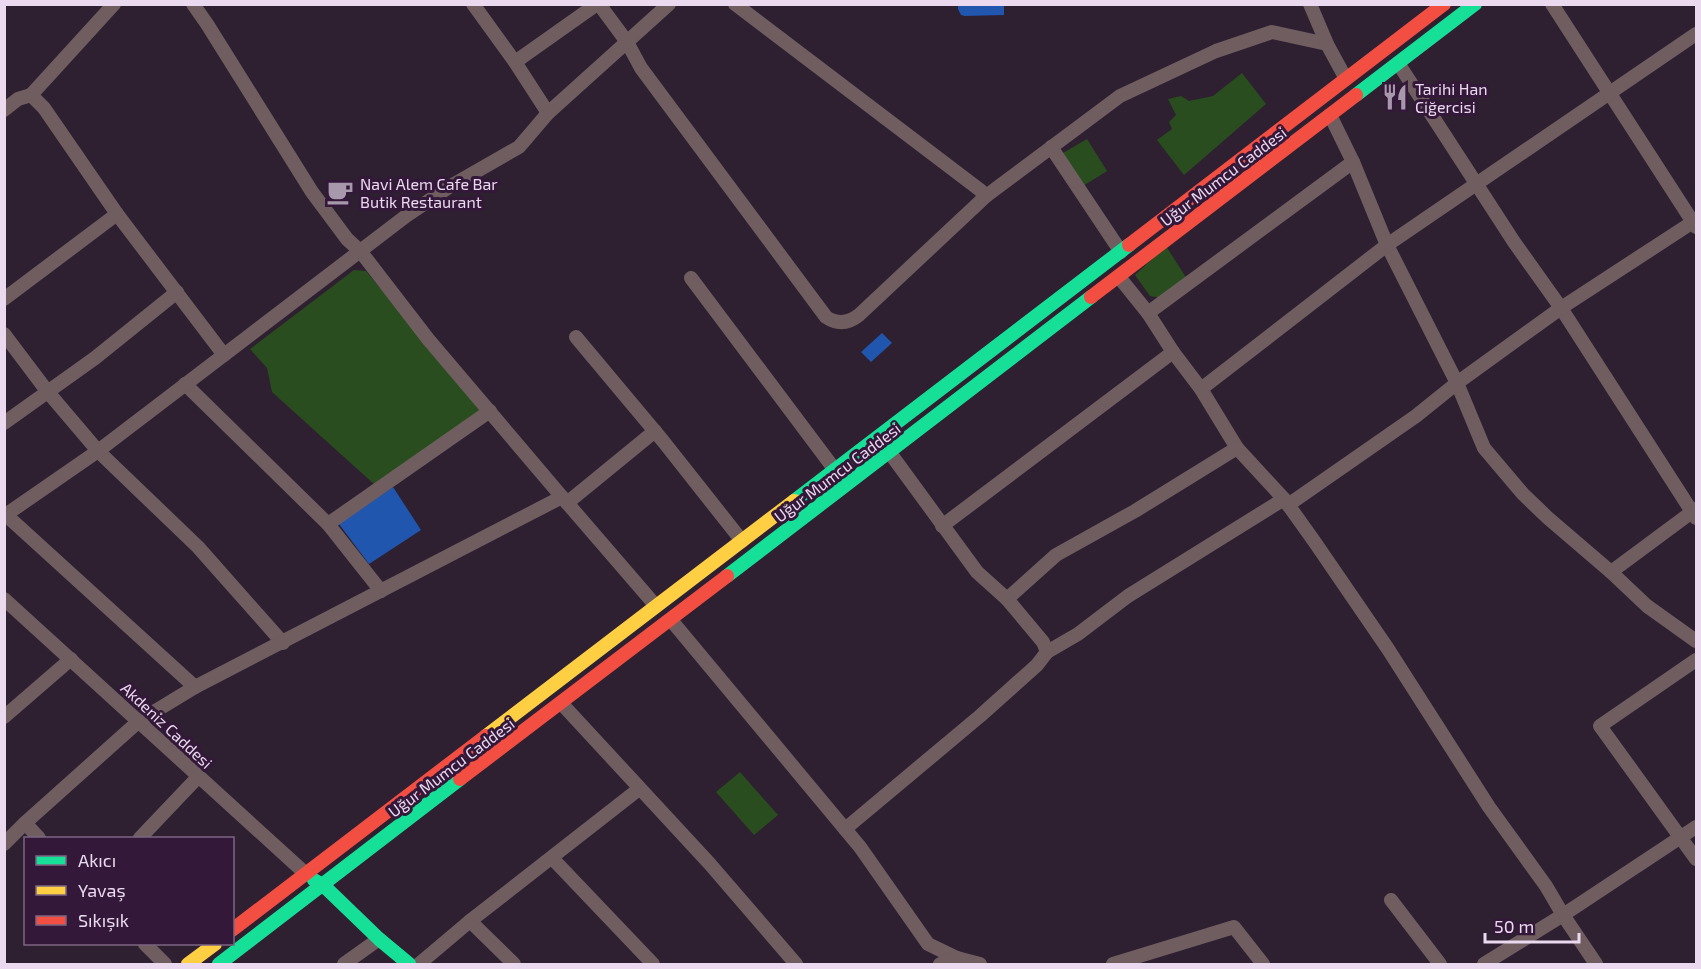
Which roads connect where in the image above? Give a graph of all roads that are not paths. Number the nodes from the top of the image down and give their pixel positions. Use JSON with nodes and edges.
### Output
{"nodes":[{"id":1,"x":114,"y":4,"type":"edge"},
{"id":2,"x":193,"y":4,"type":"edge"},
{"id":3,"x":473,"y":4,"type":"edge"},
{"id":4,"x":598,"y":4,"type":"edge"},
{"id":5,"x":669,"y":4,"type":"edge"},
{"id":6,"x":735,"y":4,"type":"edge"},
{"id":7,"x":1311,"y":4,"type":"edge"},
{"id":8,"x":1444,"y":4,"type":"edge"},
{"id":9,"x":1475,"y":4,"type":"edge"},
{"id":10,"x":1552,"y":4,"type":"edge"},
{"id":11,"x":1696,"y":34,"type":"edge"},
{"id":12,"x":627,"y":42,"type":"junction"},
{"id":13,"x":1327,"y":44,"type":"junction"},
{"id":14,"x":515,"y":62,"type":"junction"},
{"id":15,"x":1398,"y":63,"type":"junction"},
{"id":16,"x":1346,"y":79,"type":"junction"},
{"id":17,"x":1610,"y":93,"type":"junction"},
{"id":18,"x":1358,"y":94,"type":"junction"},
{"id":19,"x":31,"y":95,"type":"junction"},
{"id":20,"x":1320,"y":100,"type":"junction"},
{"id":21,"x":4,"y":110,"type":"edge"},
{"id":22,"x":548,"y":113,"type":"junction"},
{"id":23,"x":1330,"y":115,"type":"junction"},
{"id":24,"x":1051,"y":147,"type":"junction"},
{"id":25,"x":1353,"y":162,"type":"junction"},
{"id":26,"x":1476,"y":184,"type":"junction"},
{"id":27,"x":986,"y":196,"type":"junction"},
{"id":28,"x":117,"y":214,"type":"junction"},
{"id":29,"x":1696,"y":223,"type":"edge"},
{"id":30,"x":1387,"y":245,"type":"junction"},
{"id":31,"x":361,"y":252,"type":"junction"},
{"id":32,"x":1121,"y":252,"type":"junction"},
{"id":33,"x":1119,"y":277,"type":"junction"},
{"id":34,"x":691,"y":278,"type":"dead end"},
{"id":35,"x":177,"y":292,"type":"junction"},
{"id":36,"x":4,"y":299,"type":"edge"},
{"id":37,"x":1561,"y":308,"type":"junction"},
{"id":38,"x":1148,"y":313,"type":"junction"},
{"id":39,"x":4,"y":334,"type":"edge"},
{"id":40,"x":576,"y":337,"type":"dead end"},
{"id":41,"x":1173,"y":352,"type":"junction"},
{"id":42,"x":224,"y":355,"type":"junction"},
{"id":43,"x":1457,"y":383,"type":"junction"},
{"id":44,"x":185,"y":384,"type":"junction"},
{"id":45,"x":1201,"y":388,"type":"junction"},
{"id":46,"x":47,"y":391,"type":"junction"},
{"id":47,"x":490,"y":411,"type":"junction"},
{"id":48,"x":4,"y":423,"type":"edge"},
{"id":49,"x":655,"y":431,"type":"junction"},
{"id":50,"x":1237,"y":448,"type":"junction"},
{"id":51,"x":98,"y":451,"type":"junction"},
{"id":52,"x":890,"y":453,"type":"junction"},
{"id":53,"x":835,"y":470,"type":"junction"},
{"id":54,"x":564,"y":500,"type":"junction"},
{"id":55,"x":1286,"y":502,"type":"junction"},
{"id":56,"x":1695,"y":513,"type":"edge"},
{"id":57,"x":5,"y":516,"type":"edge"},
{"id":58,"x":328,"y":524,"type":"junction"},
{"id":59,"x":942,"y":526,"type":"junction"},
{"id":60,"x":742,"y":541,"type":"junction"},
{"id":61,"x":1611,"y":572,"type":"junction"},
{"id":62,"x":381,"y":591,"type":"junction"},
{"id":63,"x":1007,"y":598,"type":"junction"},
{"id":64,"x":7,"y":606,"type":"edge"},
{"id":65,"x":656,"y":606,"type":"junction"},
{"id":66,"x":671,"y":620,"type":"junction"},
{"id":67,"x":1696,"y":641,"type":"edge"},
{"id":68,"x":283,"y":643,"type":"junction"},
{"id":69,"x":1047,"y":652,"type":"junction"},
{"id":70,"x":71,"y":659,"type":"junction"},
{"id":71,"x":1696,"y":660,"type":"edge"},
{"id":72,"x":195,"y":687,"type":"junction"},
{"id":73,"x":562,"y":704,"type":"junction"},
{"id":74,"x":4,"y":717,"type":"edge"},
{"id":75,"x":139,"y":721,"type":"junction"},
{"id":76,"x":198,"y":777,"type":"junction"},
{"id":77,"x":639,"y":789,"type":"junction"},
{"id":78,"x":25,"y":823,"type":"junction"},
{"id":79,"x":1696,"y":827,"type":"edge"},
{"id":80,"x":845,"y":829,"type":"junction"},
{"id":81,"x":38,"y":837,"type":"edge"},
{"id":82,"x":141,"y":837,"type":"edge"},
{"id":83,"x":1680,"y":838,"type":"junction"},
{"id":84,"x":4,"y":844,"type":"edge"},
{"id":85,"x":552,"y":858,"type":"junction"},
{"id":86,"x":1696,"y":859,"type":"edge"},
{"id":87,"x":306,"y":874,"type":"junction"},
{"id":88,"x":323,"y":885,"type":"junction"},
{"id":89,"x":1391,"y":900,"type":"dead end"},
{"id":90,"x":1563,"y":915,"type":"junction"},
{"id":91,"x":471,"y":921,"type":"junction"},
{"id":92,"x":234,"y":928,"type":"edge"},
{"id":93,"x":379,"y":939,"type":"junction"},
{"id":94,"x":146,"y":945,"type":"edge"},
{"id":95,"x":214,"y":945,"type":"edge"},
{"id":96,"x":957,"y":958,"type":"junction"},
{"id":97,"x":165,"y":964,"type":"edge"},
{"id":98,"x":188,"y":964,"type":"edge"},
{"id":99,"x":219,"y":964,"type":"edge"},
{"id":100,"x":344,"y":964,"type":"edge"},
{"id":101,"x":409,"y":964,"type":"edge"},
{"id":102,"x":419,"y":964,"type":"edge"},
{"id":103,"x":514,"y":964,"type":"edge"},
{"id":104,"x":653,"y":964,"type":"edge"},
{"id":105,"x":796,"y":964,"type":"edge"},
{"id":106,"x":940,"y":964,"type":"edge"},
{"id":107,"x":980,"y":964,"type":"edge"},
{"id":108,"x":1113,"y":964,"type":"edge"},
{"id":109,"x":1263,"y":964,"type":"edge"},
{"id":110,"x":1440,"y":964,"type":"edge"},
{"id":111,"x":1484,"y":964,"type":"edge"},
{"id":112,"x":1596,"y":964,"type":"edge"}],
"edges":[{"from":1,"to":19,"type":"street"},
{"from":2,"to":31,"type":"street"},
{"from":3,"to":14,"type":"street"},
{"from":4,"to":12,"type":"street"},
{"from":4,"to":14,"type":"street"},
{"from":5,"to":12,"type":"street"},
{"from":6,"to":27,"type":"street"},
{"from":7,"to":13,"type":"street"},
{"from":8,"to":16,"type":"street","name":"Uğur Mumcu Caddesi"},
{"from":9,"to":15,"type":"street","name":"Uğur Mumcu Caddesi"},
{"from":10,"to":17,"type":"street"},
{"from":11,"to":17,"type":"street"},
{"from":12,"to":22,"type":"street"},
{"from":12,"to":27,"type":"street"},
{"from":13,"to":16,"type":"street"},
{"from":13,"to":24,"type":"street"},
{"from":14,"to":22,"type":"street"},
{"from":15,"to":18,"type":"street","name":"Uğur Mumcu Caddesi"},
{"from":15,"to":26,"type":"street"},
{"from":16,"to":18,"type":"street"},
{"from":16,"to":20,"type":"street","name":"Uğur Mumcu Caddesi"},
{"from":17,"to":26,"type":"street"},
{"from":17,"to":29,"type":"street"},
{"from":18,"to":23,"type":"street","name":"Uğur Mumcu Caddesi"},
{"from":19,"to":21,"type":"street"},
{"from":19,"to":28,"type":"street"},
{"from":20,"to":23,"type":"street"},
{"from":20,"to":32,"type":"street","name":"Uğur Mumcu Caddesi"},
{"from":22,"to":31,"type":"street"},
{"from":23,"to":25,"type":"street"},
{"from":23,"to":33,"type":"street","name":"Uğur Mumcu Caddesi"},
{"from":24,"to":27,"type":"street"},
{"from":24,"to":32,"type":"street"},
{"from":25,"to":30,"type":"street"},
{"from":25,"to":38,"type":"street"},
{"from":26,"to":30,"type":"street"},
{"from":26,"to":37,"type":"street"},
{"from":28,"to":35,"type":"street"},
{"from":28,"to":36,"type":"street"},
{"from":29,"to":37,"type":"street"},
{"from":30,"to":43,"type":"street"},
{"from":30,"to":45,"type":"street"},
{"from":31,"to":42,"type":"street"},
{"from":31,"to":47,"type":"street"},
{"from":32,"to":53,"type":"street","name":"Uğur Mumcu Caddesi"},
{"from":33,"to":38,"type":"street"},
{"from":33,"to":52,"type":"street","name":"Uğur Mumcu Caddesi"},
{"from":34,"to":53,"type":"street"},
{"from":35,"to":42,"type":"street"},
{"from":35,"to":46,"type":"street"},
{"from":37,"to":43,"type":"street"},
{"from":37,"to":56,"type":"street"},
{"from":38,"to":41,"type":"street"},
{"from":39,"to":46,"type":"street"},
{"from":40,"to":49,"type":"street"},
{"from":41,"to":45,"type":"street"},
{"from":41,"to":59,"type":"street"},
{"from":42,"to":44,"type":"street"},
{"from":43,"to":55,"type":"street"},
{"from":43,"to":61,"type":"street"},
{"from":44,"to":51,"type":"street"},
{"from":44,"to":58,"type":"street"},
{"from":45,"to":50,"type":"street"},
{"from":46,"to":48,"type":"street"},
{"from":46,"to":51,"type":"street"},
{"from":47,"to":54,"type":"street"},
{"from":47,"to":58,"type":"street"},
{"from":49,"to":54,"type":"street"},
{"from":49,"to":60,"type":"street"},
{"from":50,"to":55,"type":"street"},
{"from":50,"to":63,"type":"street"},
{"from":51,"to":57,"type":"street"},
{"from":51,"to":68,"type":"street"},
{"from":52,"to":59,"type":"street"},
{"from":52,"to":66,"type":"street","name":"Uğur Mumcu Caddesi"},
{"from":53,"to":60,"type":"street","name":"Uğur Mumcu Caddesi"},
{"from":54,"to":62,"type":"street"},
{"from":54,"to":65,"type":"street"},
{"from":55,"to":69,"type":"street"},
{"from":55,"to":90,"type":"street"},
{"from":56,"to":61,"type":"street"},
{"from":57,"to":72,"type":"street"},
{"from":58,"to":62,"type":"street"},
{"from":59,"to":63,"type":"street"},
{"from":60,"to":65,"type":"street","name":"Uğur Mumcu Caddesi"},
{"from":61,"to":67,"type":"street"},
{"from":62,"to":68,"type":"street"},
{"from":63,"to":69,"type":"street"},
{"from":64,"to":70,"type":"street","name":"Akdeniz Caddesi"},
{"from":65,"to":87,"type":"street","name":"Uğur Mumcu Caddesi"},
{"from":66,"to":73,"type":"street","name":"Uğur Mumcu Caddesi"},
{"from":66,"to":80,"type":"street"},
{"from":68,"to":72,"type":"street"},
{"from":69,"to":80,"type":"street"},
{"from":70,"to":74,"type":"street"},
{"from":70,"to":75,"type":"street","name":"Akdeniz Caddesi"},
{"from":71,"to":83,"type":"street"},
{"from":72,"to":75,"type":"street"},
{"from":73,"to":77,"type":"street"},
{"from":73,"to":88,"type":"street","name":"Uğur Mumcu Caddesi"},
{"from":75,"to":76,"type":"street","name":"Akdeniz Caddesi"},
{"from":75,"to":78,"type":"street"},
{"from":76,"to":82,"type":"street"},
{"from":76,"to":87,"type":"street","name":"Akdeniz Caddesi"},
{"from":77,"to":85,"type":"street"},
{"from":77,"to":105,"type":"street"},
{"from":78,"to":81,"type":"street"},
{"from":78,"to":84,"type":"street"},
{"from":79,"to":83,"type":"street"},
{"from":80,"to":96,"type":"street"},
{"from":83,"to":86,"type":"street"},
{"from":83,"to":90,"type":"street"},
{"from":85,"to":91,"type":"street"},
{"from":85,"to":104,"type":"street"},
{"from":87,"to":88,"type":"street"},
{"from":87,"to":92,"type":"street","name":"Uğur Mumcu Caddesi"},
{"from":88,"to":93,"type":"street"},
{"from":88,"to":99,"type":"street","name":"Uğur Mumcu Caddesi"},
{"from":89,"to":110,"type":"street"},
{"from":90,"to":111,"type":"street"},
{"from":90,"to":112,"type":"street"},
{"from":91,"to":102,"type":"street"},
{"from":91,"to":103,"type":"street"},
{"from":93,"to":100,"type":"street"},
{"from":93,"to":101,"type":"street"},
{"from":94,"to":97,"type":"street"},
{"from":95,"to":98,"type":"street"},
{"from":96,"to":106,"type":"street"},
{"from":96,"to":107,"type":"street"},
{"from":108,"to":109,"type":"street"}]}
